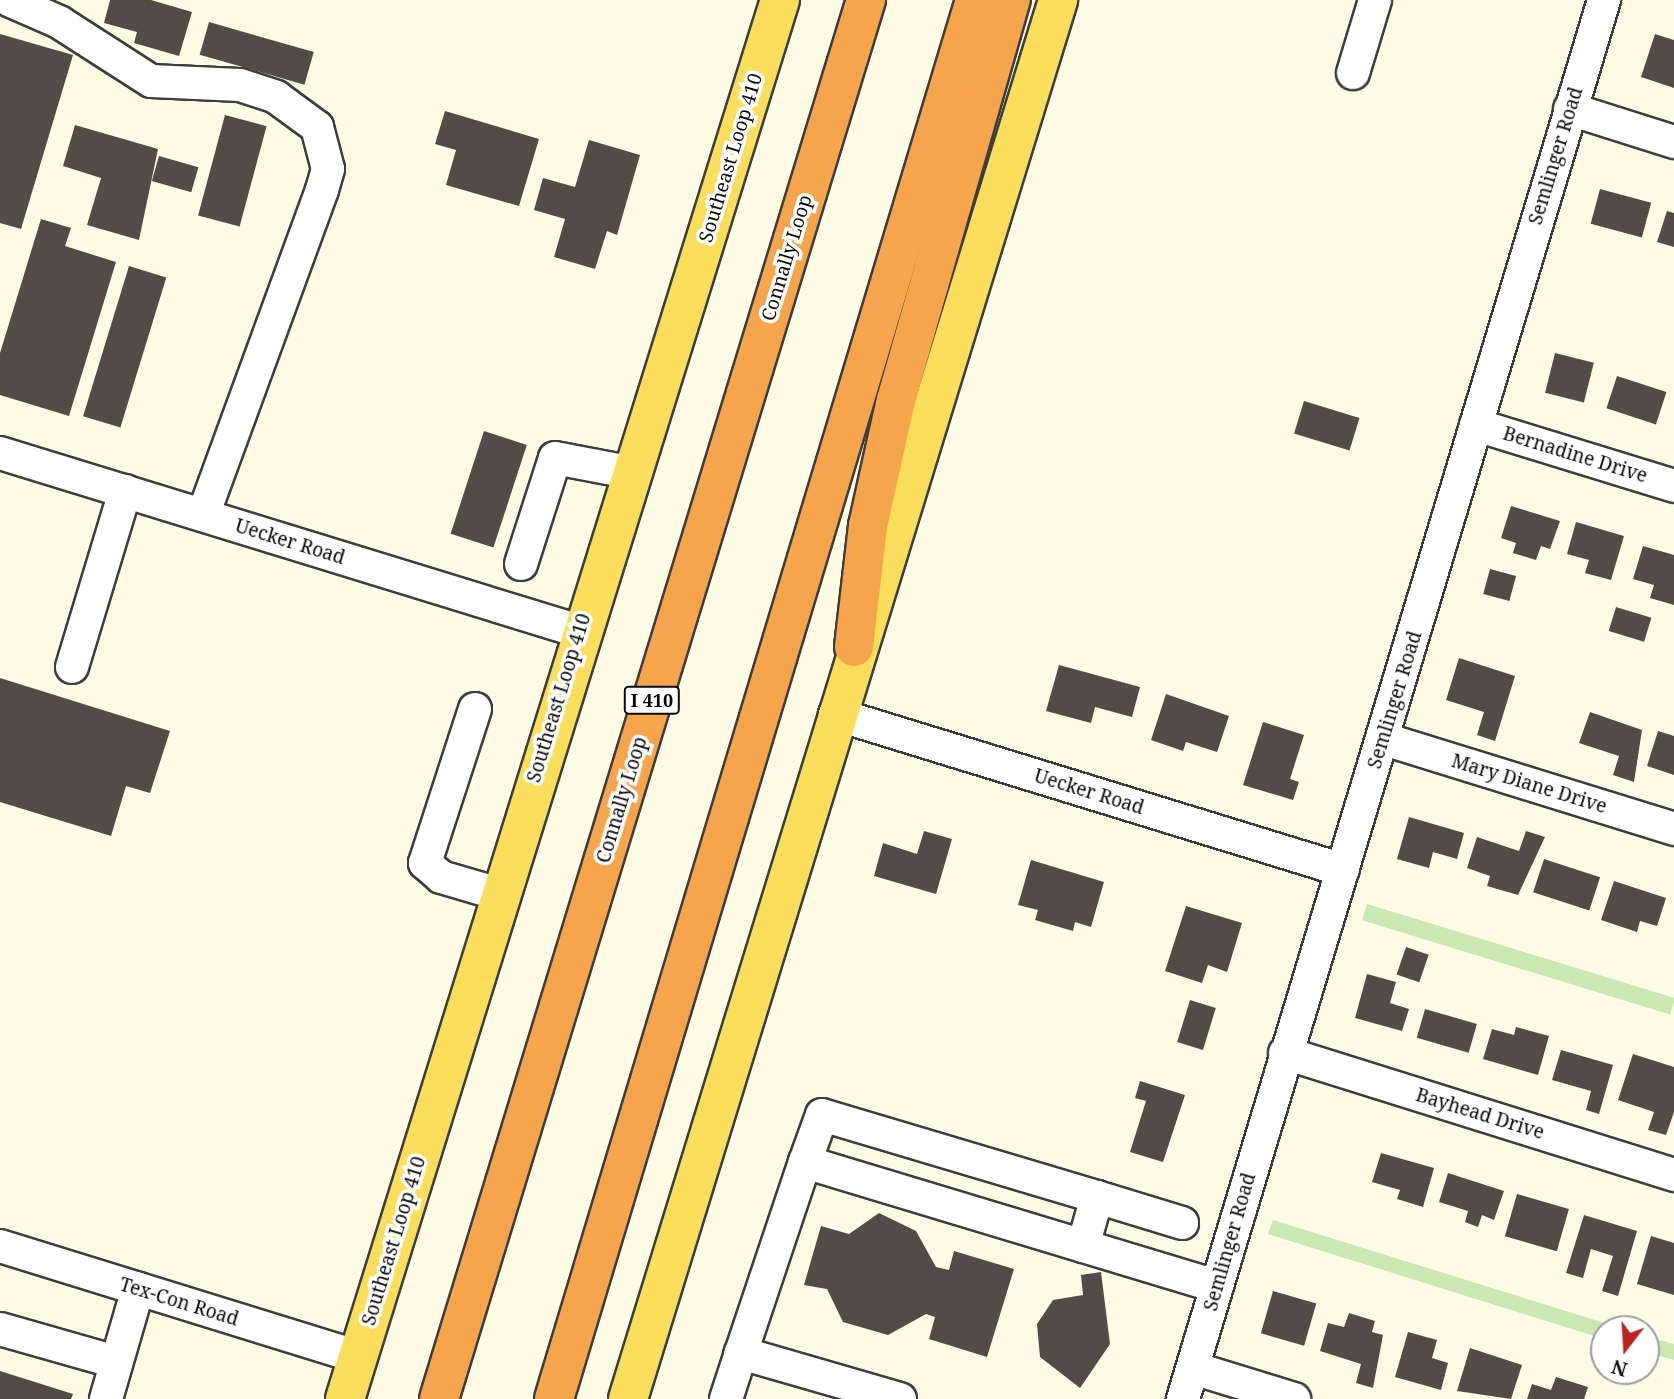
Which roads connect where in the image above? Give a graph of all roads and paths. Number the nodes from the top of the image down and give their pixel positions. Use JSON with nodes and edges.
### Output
{"nodes":[{"id":1,"x":9,"y":0,"type":"edge"},
{"id":2,"x":780,"y":0,"type":"edge"},
{"id":3,"x":866,"y":0,"type":"edge"},
{"id":4,"x":975,"y":0,"type":"edge"},
{"id":5,"x":1011,"y":0,"type":"edge"},
{"id":6,"x":1058,"y":0,"type":"edge"},
{"id":7,"x":1375,"y":0,"type":"edge"},
{"id":8,"x":1604,"y":0,"type":"edge"},
{"id":9,"x":1353,"y":73,"type":"dead end"},
{"id":10,"x":1570,"y":109,"type":"junction"},
{"id":11,"x":1674,"y":142,"type":"edge"},
{"id":12,"x":1476,"y":425,"type":"junction"},
{"id":13,"x":0,"y":453,"type":"edge"},
{"id":14,"x":634,"y":473,"type":"junction"},
{"id":15,"x":1674,"y":486,"type":"edge"},
{"id":16,"x":125,"y":491,"type":"junction"},
{"id":17,"x":203,"y":515,"type":"junction"},
{"id":18,"x":521,"y":564,"type":"dead end"},
{"id":19,"x":579,"y":631,"type":"junction"},
{"id":20,"x":855,"y":647,"type":"junction"},
{"id":21,"x":72,"y":667,"type":"dead end"},
{"id":22,"x":475,"y":709,"type":"dead end"},
{"id":23,"x":835,"y":714,"type":"junction"},
{"id":24,"x":1384,"y":739,"type":"junction"},
{"id":25,"x":1674,"y":829,"type":"edge"},
{"id":26,"x":1343,"y":870,"type":"junction"},
{"id":27,"x":499,"y":894,"type":"junction"},
{"id":28,"x":1285,"y":1053,"type":"junction"},
{"id":29,"x":805,"y":1162,"type":"junction"},
{"id":30,"x":1674,"y":1175,"type":"edge"},
{"id":31,"x":1097,"y":1197,"type":"junction"},
{"id":32,"x":1182,"y":1223,"type":"dead end"},
{"id":33,"x":0,"y":1246,"type":"edge"},
{"id":34,"x":1083,"y":1246,"type":"junction"},
{"id":35,"x":1217,"y":1286,"type":"junction"},
{"id":36,"x":138,"y":1289,"type":"junction"},
{"id":37,"x":0,"y":1329,"type":"edge"},
{"id":38,"x":741,"y":1353,"type":"junction"},
{"id":39,"x":358,"y":1357,"type":"junction"},
{"id":40,"x":116,"y":1362,"type":"junction"},
{"id":41,"x":1193,"y":1368,"type":"junction"},
{"id":42,"x":106,"y":1399,"type":"edge"},
{"id":43,"x":345,"y":1399,"type":"edge"},
{"id":44,"x":439,"y":1399,"type":"edge"},
{"id":45,"x":554,"y":1399,"type":"edge"},
{"id":46,"x":628,"y":1399,"type":"edge"},
{"id":47,"x":726,"y":1399,"type":"edge"},
{"id":48,"x":900,"y":1399,"type":"edge"},
{"id":49,"x":1183,"y":1399,"type":"edge"},
{"id":50,"x":1294,"y":1399,"type":"edge"}],
"edges":[{"from":1,"to":17,"type":"street"},
{"from":2,"to":14,"type":"main road","name":"Southeast Loop 410"},
{"from":3,"to":44,"type":"highway","name":"Connally Loop","number":"I 410"},
{"from":4,"to":45,"type":"highway"},
{"from":5,"to":20,"type":"highway"},
{"from":6,"to":20,"type":"main road"},
{"from":7,"to":9,"type":"street"},
{"from":8,"to":10,"type":"street","name":"Semlinger Road"},
{"from":10,"to":11,"type":"street"},
{"from":10,"to":12,"type":"street","name":"Semlinger Road"},
{"from":12,"to":15,"type":"street","name":"Bernadine Drive"},
{"from":12,"to":24,"type":"street","name":"Semlinger Road"},
{"from":13,"to":16,"type":"street","name":"Uecker Road"},
{"from":14,"to":18,"type":"street"},
{"from":14,"to":19,"type":"main road","name":"Southeast Loop 410"},
{"from":16,"to":17,"type":"street","name":"Uecker Road"},
{"from":16,"to":21,"type":"street"},
{"from":17,"to":19,"type":"street","name":"Uecker Road"},
{"from":19,"to":27,"type":"main road","name":"Southeast Loop 410"},
{"from":20,"to":23,"type":"main road"},
{"from":22,"to":27,"type":"street"},
{"from":23,"to":26,"type":"street","name":"Uecker Road"},
{"from":23,"to":46,"type":"main road"},
{"from":24,"to":25,"type":"street","name":"Mary Diane Drive"},
{"from":24,"to":26,"type":"street","name":"Semlinger Road"},
{"from":26,"to":28,"type":"street","name":"Semlinger Road"},
{"from":27,"to":39,"type":"main road","name":"Southeast Loop 410"},
{"from":28,"to":30,"type":"street","name":"Bayhead Drive"},
{"from":28,"to":35,"type":"street","name":"Semlinger Road"},
{"from":29,"to":31,"type":"street"},
{"from":29,"to":34,"type":"street"},
{"from":29,"to":38,"type":"street"},
{"from":31,"to":32,"type":"street"},
{"from":31,"to":34,"type":"street"},
{"from":33,"to":36,"type":"street","name":"Tex-Con Road"},
{"from":34,"to":35,"type":"street"},
{"from":35,"to":41,"type":"street","name":"Semlinger Road"},
{"from":36,"to":39,"type":"street","name":"Tex-Con Road"},
{"from":36,"to":40,"type":"street"},
{"from":37,"to":40,"type":"street"},
{"from":38,"to":47,"type":"street"},
{"from":38,"to":48,"type":"street"},
{"from":39,"to":43,"type":"main road","name":"Southeast Loop 410"},
{"from":40,"to":42,"type":"street"},
{"from":41,"to":49,"type":"street","name":"Semlinger Road"},
{"from":41,"to":50,"type":"street"}]}
